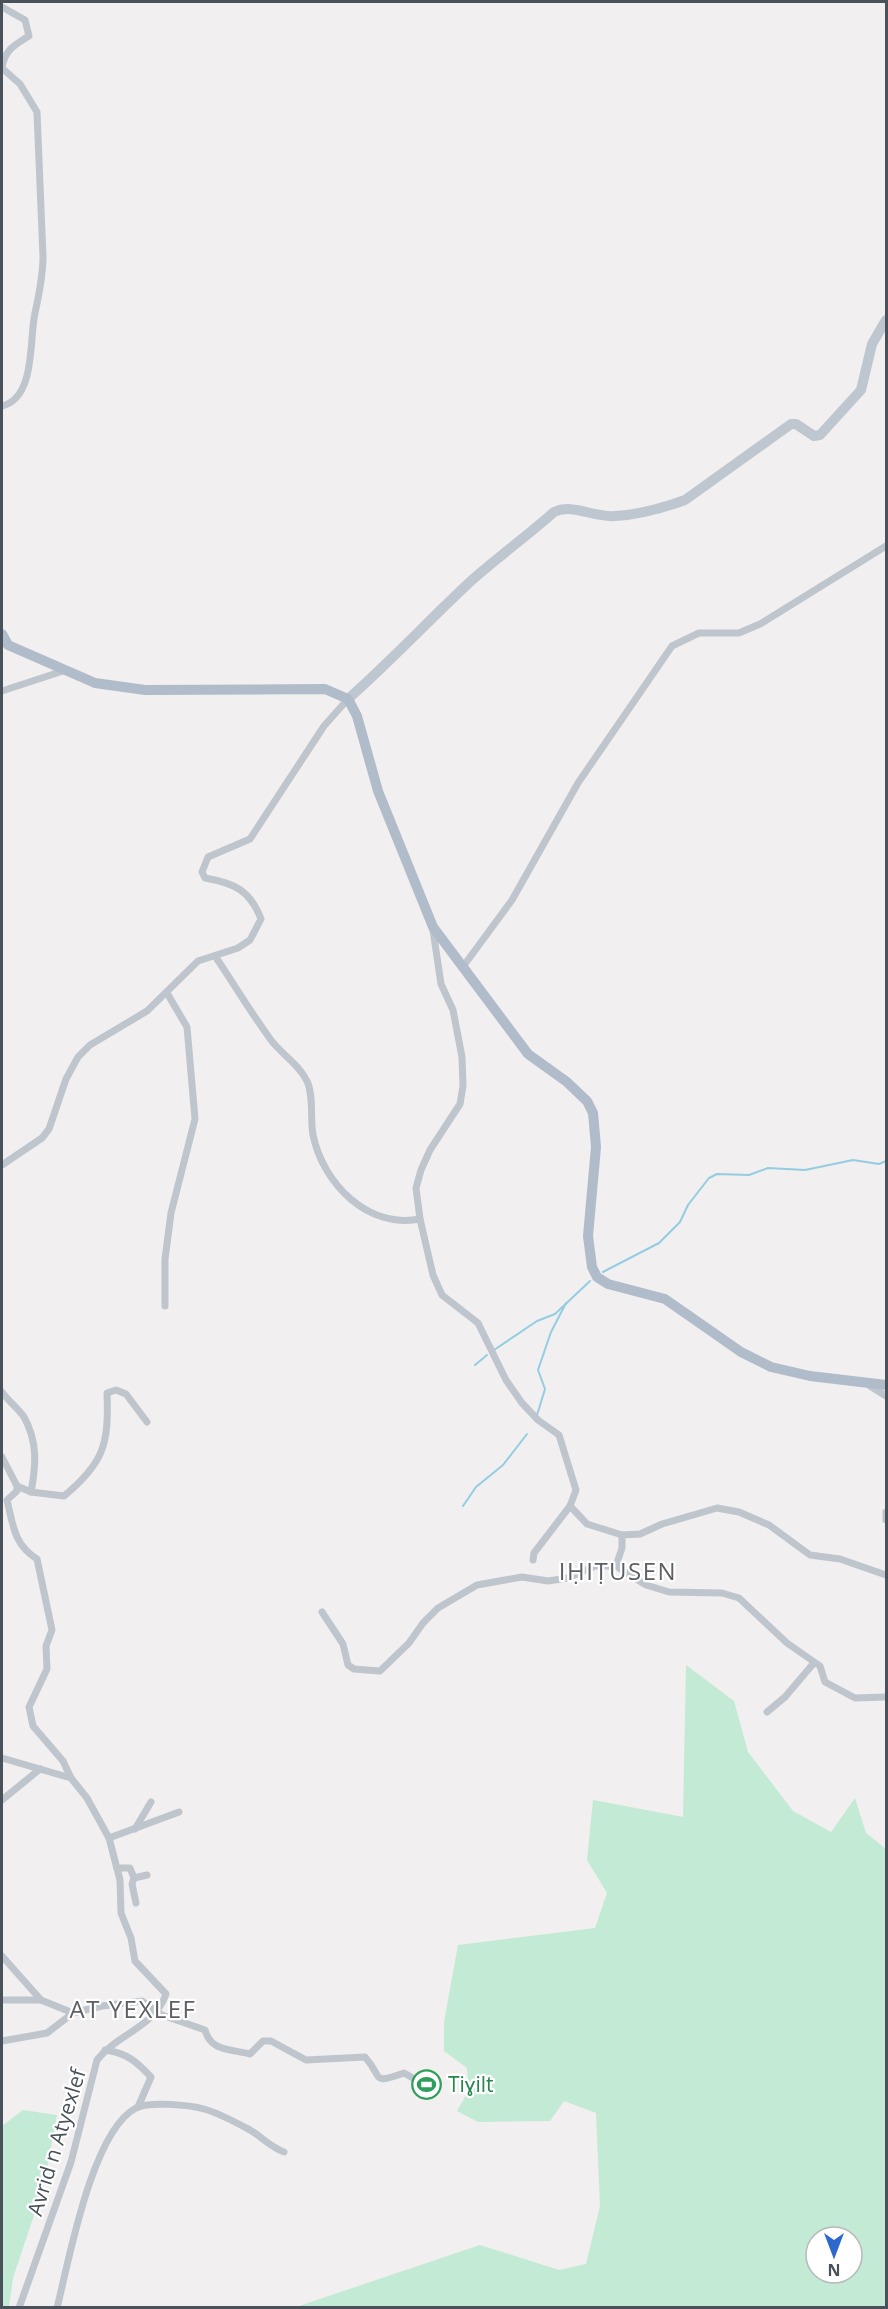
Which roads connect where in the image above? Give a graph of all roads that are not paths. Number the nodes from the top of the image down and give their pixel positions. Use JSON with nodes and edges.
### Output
{"nodes":[{"id":1,"x":2,"y":7,"type":"edge"},
{"id":2,"x":2,"y":68,"type":"edge"},
{"id":3,"x":886,"y":320,"type":"edge"},
{"id":4,"x":2,"y":406,"type":"edge"},
{"id":5,"x":886,"y":546,"type":"edge"},
{"id":6,"x":2,"y":634,"type":"edge"},
{"id":7,"x":66,"y":670,"type":"junction"},
{"id":8,"x":2,"y":691,"type":"edge"},
{"id":9,"x":348,"y":699,"type":"junction"},
{"id":10,"x":433,"y":927,"type":"junction"},
{"id":11,"x":215,"y":956,"type":"junction"},
{"id":12,"x":462,"y":968,"type":"junction"},
{"id":13,"x":167,"y":993,"type":"junction"},
{"id":14,"x":2,"y":1165,"type":"edge"},
{"id":15,"x":420,"y":1219,"type":"junction"},
{"id":16,"x":165,"y":1306,"type":"dead end"},
{"id":17,"x":857,"y":1380,"type":"junction"},
{"id":18,"x":886,"y":1385,"type":"edge"},
{"id":19,"x":2,"y":1392,"type":"edge"},
{"id":20,"x":886,"y":1396,"type":"edge"},
{"id":21,"x":147,"y":1422,"type":"dead end"},
{"id":22,"x":2,"y":1457,"type":"edge"},
{"id":23,"x":17,"y":1486,"type":"junction"},
{"id":24,"x":31,"y":1492,"type":"junction"},
{"id":25,"x":570,"y":1506,"type":"junction"},
{"id":26,"x":886,"y":1512,"type":"edge"},
{"id":27,"x":886,"y":1520,"type":"edge"},
{"id":28,"x":622,"y":1535,"type":"junction"},
{"id":29,"x":533,"y":1560,"type":"dead end"},
{"id":30,"x":616,"y":1566,"type":"junction"},
{"id":31,"x":886,"y":1575,"type":"edge"},
{"id":32,"x":322,"y":1612,"type":"dead end"},
{"id":33,"x":813,"y":1664,"type":"junction"},
{"id":34,"x":886,"y":1697,"type":"edge"},
{"id":35,"x":767,"y":1712,"type":"dead end"},
{"id":36,"x":2,"y":1758,"type":"edge"},
{"id":37,"x":40,"y":1769,"type":"junction"},
{"id":38,"x":71,"y":1778,"type":"junction"},
{"id":39,"x":2,"y":1800,"type":"edge"},
{"id":40,"x":151,"y":1802,"type":"dead end"},
{"id":41,"x":179,"y":1812,"type":"dead end"},
{"id":42,"x":135,"y":1829,"type":"junction"},
{"id":43,"x":108,"y":1838,"type":"junction"},
{"id":44,"x":117,"y":1868,"type":"junction"},
{"id":45,"x":147,"y":1875,"type":"dead end"},
{"id":46,"x":134,"y":1878,"type":"junction"},
{"id":47,"x":136,"y":1903,"type":"dead end"},
{"id":48,"x":2,"y":1956,"type":"edge"},
{"id":49,"x":2,"y":2000,"type":"edge"},
{"id":50,"x":41,"y":2000,"type":"junction"},
{"id":51,"x":157,"y":2010,"type":"junction"},
{"id":52,"x":73,"y":2013,"type":"junction"},
{"id":53,"x":2,"y":2041,"type":"edge"},
{"id":54,"x":105,"y":2050,"type":"junction"},
{"id":55,"x":420,"y":2082,"type":"dead end"},
{"id":56,"x":138,"y":2107,"type":"junction"},
{"id":57,"x":284,"y":2152,"type":"dead end"},
{"id":58,"x":19,"y":2307,"type":"edge"},
{"id":59,"x":57,"y":2307,"type":"edge"}],
"edges":[{"from":1,"to":2,"type":"street"},
{"from":2,"to":4,"type":"street"},
{"from":3,"to":9,"type":"street"},
{"from":5,"to":12,"type":"street"},
{"from":6,"to":7,"type":"main road"},
{"from":7,"to":8,"type":"street"},
{"from":7,"to":9,"type":"main road"},
{"from":9,"to":10,"type":"main road"},
{"from":9,"to":11,"type":"street"},
{"from":10,"to":12,"type":"main road"},
{"from":10,"to":15,"type":"street"},
{"from":11,"to":13,"type":"street"},
{"from":11,"to":15,"type":"street"},
{"from":12,"to":17,"type":"main road"},
{"from":13,"to":14,"type":"street"},
{"from":13,"to":16,"type":"street"},
{"from":15,"to":25,"type":"street"},
{"from":17,"to":18,"type":"main road"},
{"from":17,"to":20,"type":"street"},
{"from":19,"to":24,"type":"street"},
{"from":21,"to":24,"type":"street"},
{"from":22,"to":23,"type":"street"},
{"from":23,"to":24,"type":"street"},
{"from":23,"to":38,"type":"street"},
{"from":25,"to":28,"type":"street"},
{"from":25,"to":29,"type":"street"},
{"from":26,"to":27,"type":"street"},
{"from":28,"to":30,"type":"street"},
{"from":28,"to":31,"type":"street"},
{"from":30,"to":32,"type":"street"},
{"from":30,"to":33,"type":"street"},
{"from":33,"to":34,"type":"street"},
{"from":33,"to":35,"type":"street"},
{"from":36,"to":37,"type":"street"},
{"from":37,"to":38,"type":"street"},
{"from":37,"to":39,"type":"street"},
{"from":38,"to":43,"type":"street"},
{"from":40,"to":42,"type":"street"},
{"from":41,"to":42,"type":"street"},
{"from":42,"to":43,"type":"street"},
{"from":43,"to":44,"type":"street"},
{"from":44,"to":46,"type":"street"},
{"from":44,"to":51,"type":"street"},
{"from":45,"to":46,"type":"street"},
{"from":46,"to":47,"type":"street"},
{"from":48,"to":50,"type":"street"},
{"from":49,"to":50,"type":"street"},
{"from":50,"to":52,"type":"street"},
{"from":51,"to":52,"type":"street"},
{"from":51,"to":54,"type":"street","name":"Avrid n Atyexlef"},
{"from":51,"to":55,"type":"street"},
{"from":52,"to":53,"type":"street"},
{"from":54,"to":56,"type":"street"},
{"from":54,"to":58,"type":"street","name":"Avrid n Atyexlef"},
{"from":56,"to":57,"type":"street"},
{"from":56,"to":59,"type":"street"}]}
